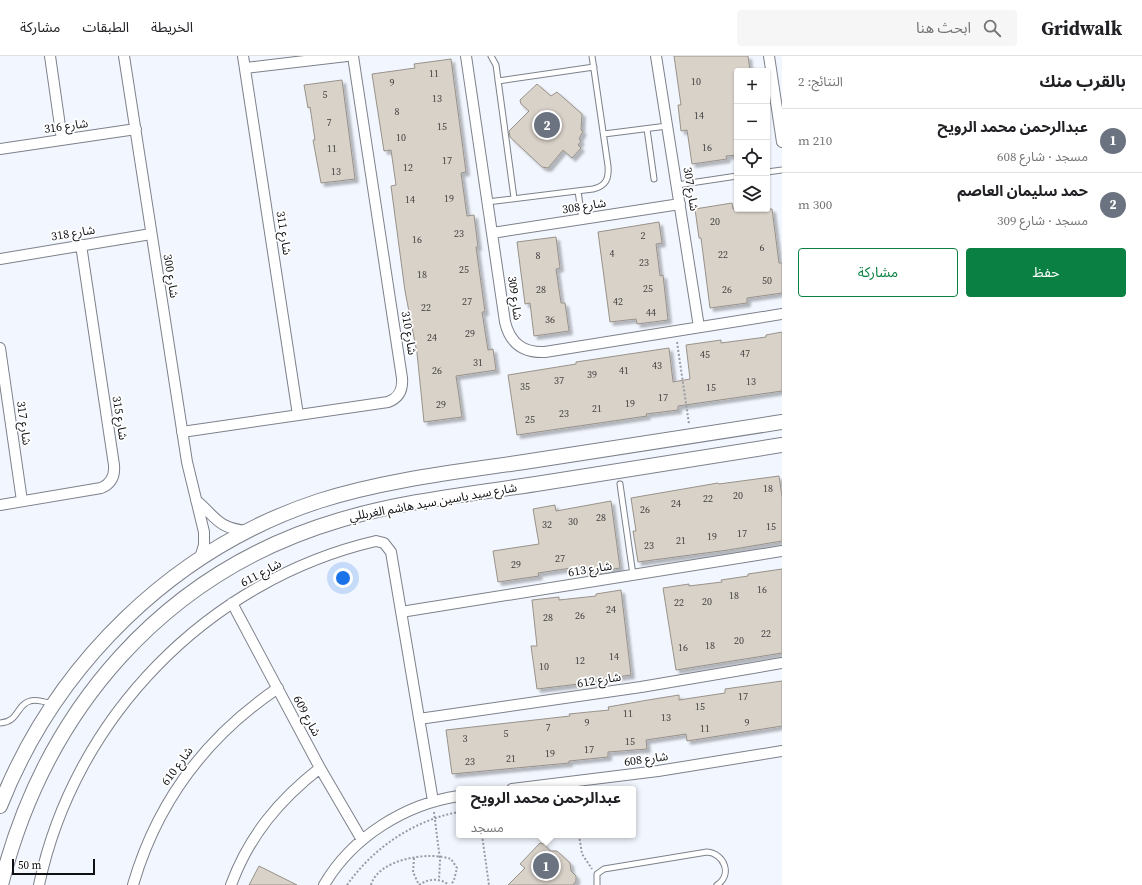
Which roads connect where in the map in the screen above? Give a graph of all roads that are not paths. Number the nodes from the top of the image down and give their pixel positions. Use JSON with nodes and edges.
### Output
{"nodes":[{"id":1,"x":50,"y":56,"type":"edge"},
{"id":2,"x":124,"y":56,"type":"edge"},
{"id":3,"x":243,"y":56,"type":"edge"},
{"id":4,"x":347,"y":56,"type":"edge"},
{"id":5,"x":353,"y":56,"type":"edge"},
{"id":6,"x":466,"y":56,"type":"edge"},
{"id":7,"x":492,"y":56,"type":"edge"},
{"id":8,"x":592,"y":56,"type":"edge"},
{"id":9,"x":656,"y":56,"type":"edge"},
{"id":10,"x":769,"y":56,"type":"edge"},
{"id":11,"x":594,"y":67,"type":"junction"},
{"id":12,"x":245,"y":68,"type":"junction"},
{"id":13,"x":498,"y":81,"type":"junction"},
{"id":14,"x":667,"y":126,"type":"junction"},
{"id":15,"x":647,"y":129,"type":"junction"},
{"id":16,"x":136,"y":130,"type":"junction"},
{"id":17,"x":604,"y":134,"type":"junction"},
{"id":18,"x":62,"y":140,"type":"junction"},
{"id":19,"x":782,"y":142,"type":"edge"},
{"id":20,"x":0,"y":149,"type":"edge"},
{"id":21,"x":782,"y":170,"type":"edge"},
{"id":22,"x":770,"y":172,"type":"edge"},
{"id":23,"x":734,"y":176,"type":"edge"},
{"id":24,"x":654,"y":179,"type":"dead end"},
{"id":25,"x":677,"y":185,"type":"junction"},
{"id":26,"x":578,"y":191,"type":"junction"},
{"id":27,"x":514,"y":198,"type":"junction"},
{"id":28,"x":487,"y":202,"type":"junction"},
{"id":29,"x":680,"y":204,"type":"junction"},
{"id":30,"x":582,"y":219,"type":"junction"},
{"id":31,"x":492,"y":233,"type":"junction"},
{"id":32,"x":151,"y":234,"type":"junction"},
{"id":33,"x":81,"y":245,"type":"junction"},
{"id":34,"x":0,"y":258,"type":"edge"},
{"id":35,"x":782,"y":314,"type":"edge"},
{"id":36,"x":699,"y":327,"type":"junction"},
{"id":37,"x":0,"y":348,"type":"edge"},
{"id":38,"x":298,"y":415,"type":"junction"},
{"id":39,"x":782,"y":422,"type":"edge"},
{"id":40,"x":182,"y":432,"type":"junction"},
{"id":41,"x":782,"y":445,"type":"edge"},
{"id":42,"x":620,"y":484,"type":"dead end"},
{"id":43,"x":355,"y":491,"type":"junction"},
{"id":44,"x":196,"y":500,"type":"junction"},
{"id":45,"x":22,"y":501,"type":"junction"},
{"id":46,"x":0,"y":505,"type":"edge"},
{"id":47,"x":359,"y":515,"type":"junction"},
{"id":48,"x":247,"y":531,"type":"junction"},
{"id":49,"x":782,"y":551,"type":"edge"},
{"id":50,"x":200,"y":558,"type":"junction"},
{"id":51,"x":633,"y":575,"type":"junction"},
{"id":52,"x":232,"y":603,"type":"junction"},
{"id":53,"x":401,"y":612,"type":"junction"},
{"id":54,"x":782,"y":663,"type":"edge"},
{"id":55,"x":278,"y":688,"type":"junction"},
{"id":56,"x":53,"y":704,"type":"junction"},
{"id":57,"x":419,"y":718,"type":"junction"},
{"id":58,"x":0,"y":723,"type":"edge"},
{"id":59,"x":782,"y":750,"type":"edge"},
{"id":60,"x":320,"y":768,"type":"junction"},
{"id":61,"x":536,"y":786,"type":"edge"},
{"id":62,"x":456,"y":797,"type":"edge"},
{"id":63,"x":433,"y":801,"type":"junction"},
{"id":64,"x":0,"y":806,"type":"edge"},
{"id":65,"x":362,"y":840,"type":"junction"},
{"id":66,"x":1,"y":885,"type":"edge"},
{"id":67,"x":39,"y":885,"type":"edge"},
{"id":68,"x":133,"y":885,"type":"edge"},
{"id":69,"x":231,"y":885,"type":"edge"},
{"id":70,"x":324,"y":885,"type":"edge"},
{"id":71,"x":597,"y":885,"type":"edge"},
{"id":72,"x":717,"y":885,"type":"edge"}],
"edges":[{"from":1,"to":18,"type":"street"},
{"from":2,"to":16,"type":"street","name":"شارع 300"},
{"from":3,"to":12,"type":"street","name":"شارع 311"},
{"from":4,"to":12,"type":"street"},
{"from":5,"to":38,"type":"street","name":"شارع 310"},
{"from":6,"to":28,"type":"street","name":"شارع 309"},
{"from":7,"to":13,"type":"lane"},
{"from":8,"to":11,"type":"lane"},
{"from":9,"to":14,"type":"street","name":"شارع 307"},
{"from":10,"to":19,"type":"street"},
{"from":11,"to":13,"type":"lane"},
{"from":11,"to":17,"type":"lane"},
{"from":12,"to":38,"type":"street","name":"شارع 311"},
{"from":13,"to":27,"type":"lane"},
{"from":14,"to":15,"type":"lane"},
{"from":14,"to":25,"type":"street","name":"شارع 307"},
{"from":15,"to":17,"type":"lane"},
{"from":15,"to":24,"type":"lane"},
{"from":16,"to":18,"type":"street","name":"شارع 316"},
{"from":16,"to":32,"type":"street","name":"شارع 300"},
{"from":17,"to":26,"type":"lane"},
{"from":18,"to":20,"type":"street","name":"شارع 316"},
{"from":21,"to":22,"type":"lane"},
{"from":23,"to":25,"type":"lane"},
{"from":25,"to":29,"type":"street","name":"شارع 307"},
{"from":26,"to":27,"type":"lane"},
{"from":26,"to":30,"type":"lane"},
{"from":27,"to":28,"type":"lane"},
{"from":28,"to":31,"type":"street","name":"شارع 309"},
{"from":29,"to":30,"type":"street","name":"شارع 308"},
{"from":29,"to":36,"type":"street","name":"شارع 307"},
{"from":30,"to":31,"type":"street","name":"شارع 308"},
{"from":31,"to":36,"type":"street","name":"شارع 309"},
{"from":32,"to":33,"type":"street","name":"شارع 318"},
{"from":32,"to":40,"type":"street","name":"شارع 300"},
{"from":33,"to":34,"type":"street","name":"شارع 318"},
{"from":33,"to":45,"type":"street","name":"شارع 315"},
{"from":35,"to":36,"type":"street","name":"شارع 309"},
{"from":37,"to":45,"type":"street","name":"شارع 317"},
{"from":38,"to":40,"type":"street","name":"شارع 310"},
{"from":39,"to":43,"type":"street","name":"شارع سيد ياسين سيد هاشم الغربللي"},
{"from":40,"to":44,"type":"street","name":"شارع 300"},
{"from":41,"to":47,"type":"street","name":"شارع سيد ياسين سيد هاشم الغربللي"},
{"from":42,"to":51,"type":"lane"},
{"from":43,"to":47,"type":"street"},
{"from":43,"to":48,"type":"street","name":"شارع سيد ياسين سيد هاشم الغربللي"},
{"from":44,"to":48,"type":"street","name":"شارع 300"},
{"from":44,"to":50,"type":"street","name":"شارع 300"},
{"from":45,"to":46,"type":"street","name":"شارع 315"},
{"from":47,"to":66,"type":"street","name":"شارع سيد ياسين سيد هاشم الغربللي"},
{"from":48,"to":50,"type":"street","name":"شارع سيد ياسين سيد هاشم الغربللي"},
{"from":49,"to":51,"type":"street","name":"شارع 613"},
{"from":50,"to":56,"type":"street","name":"شارع سيد ياسين سيد هاشم الغربللي"},
{"from":51,"to":53,"type":"street","name":"شارع 613"},
{"from":52,"to":53,"type":"street","name":"شارع 611"},
{"from":52,"to":55,"type":"street","name":"شارع 609"},
{"from":52,"to":67,"type":"street","name":"شارع 611"},
{"from":53,"to":57,"type":"street","name":"شارع 611"},
{"from":54,"to":57,"type":"street","name":"شارع 612"},
{"from":55,"to":60,"type":"street","name":"شارع 609"},
{"from":55,"to":68,"type":"street","name":"شارع 610"},
{"from":56,"to":58,"type":"lane"},
{"from":56,"to":64,"type":"street","name":"شارع سيد ياسين سيد هاشم الغربللي"},
{"from":57,"to":63,"type":"street","name":"شارع 611"},
{"from":59,"to":61,"type":"street","name":"شارع 608"},
{"from":60,"to":65,"type":"street","name":"شارع 609"},
{"from":60,"to":69,"type":"street"},
{"from":62,"to":63,"type":"street"},
{"from":63,"to":65,"type":"street"},
{"from":65,"to":70,"type":"street"},
{"from":71,"to":72,"type":"lane"}]}
